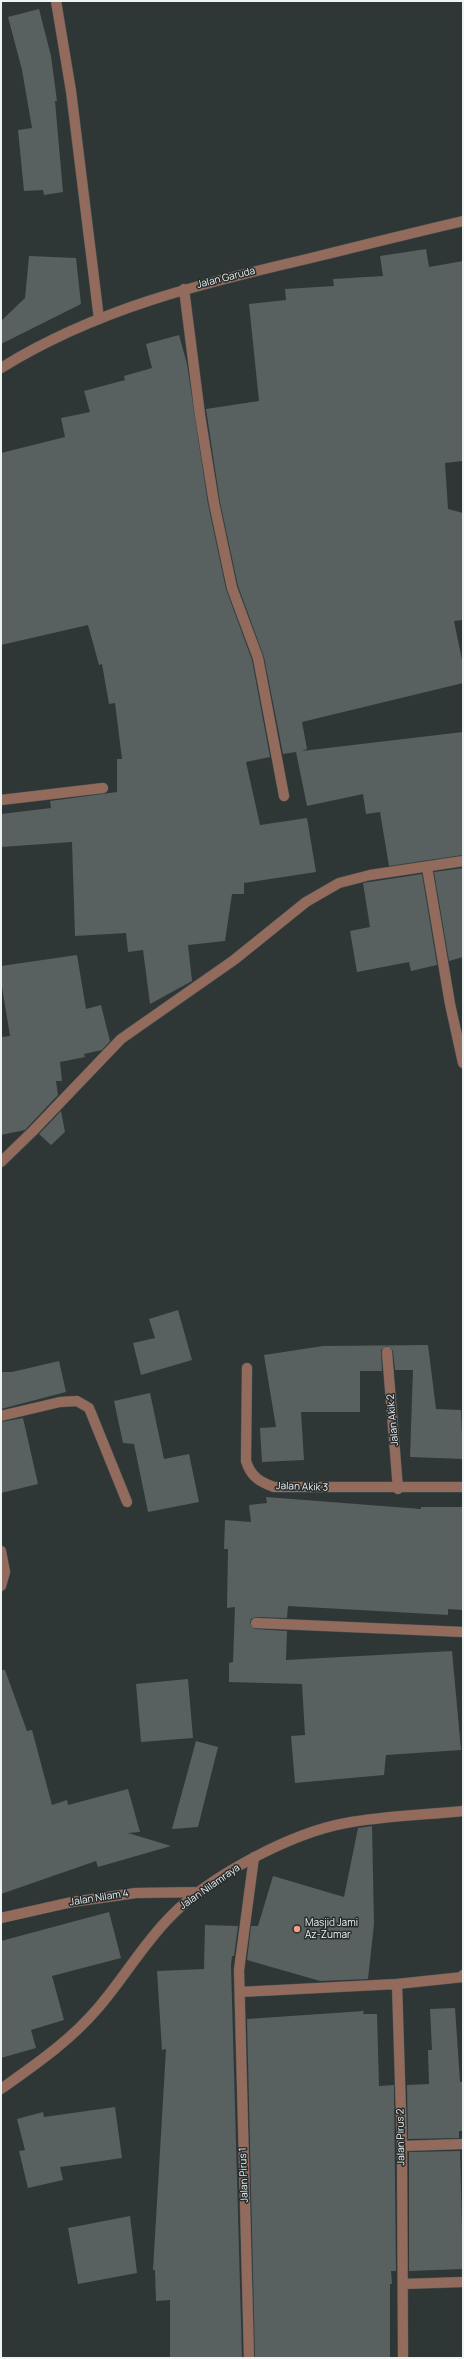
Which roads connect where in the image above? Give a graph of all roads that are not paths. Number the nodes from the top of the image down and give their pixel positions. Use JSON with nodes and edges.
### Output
{"nodes":[{"id":1,"x":56,"y":1,"type":"edge"},
{"id":2,"x":463,"y":221,"type":"edge"},
{"id":3,"x":184,"y":289,"type":"junction"},
{"id":4,"x":99,"y":319,"type":"junction"},
{"id":5,"x":1,"y":368,"type":"edge"},
{"id":6,"x":103,"y":788,"type":"dead end"},
{"id":7,"x":284,"y":796,"type":"dead end"},
{"id":8,"x":1,"y":800,"type":"edge"},
{"id":9,"x":463,"y":861,"type":"edge"},
{"id":10,"x":427,"y":868,"type":"junction"},
{"id":11,"x":463,"y":1063,"type":"edge"},
{"id":12,"x":1,"y":1162,"type":"edge"},
{"id":13,"x":387,"y":1352,"type":"dead end"},
{"id":14,"x":247,"y":1368,"type":"dead end"},
{"id":15,"x":1,"y":1416,"type":"edge"},
{"id":16,"x":463,"y":1487,"type":"edge"},
{"id":17,"x":398,"y":1488,"type":"junction"},
{"id":18,"x":127,"y":1502,"type":"dead end"},
{"id":19,"x":1,"y":1551,"type":"edge"},
{"id":20,"x":1,"y":1586,"type":"edge"},
{"id":21,"x":256,"y":1623,"type":"dead end"},
{"id":22,"x":463,"y":1632,"type":"edge"},
{"id":23,"x":463,"y":1811,"type":"edge"},
{"id":24,"x":254,"y":1857,"type":"junction"},
{"id":25,"x":199,"y":1892,"type":"junction"},
{"id":26,"x":1,"y":1918,"type":"edge"},
{"id":27,"x":463,"y":1976,"type":"edge"},
{"id":28,"x":397,"y":1984,"type":"junction"},
{"id":29,"x":240,"y":1992,"type":"junction"},
{"id":30,"x":1,"y":2089,"type":"edge"},
{"id":31,"x":463,"y":2144,"type":"edge"},
{"id":32,"x":402,"y":2146,"type":"junction"},
{"id":33,"x":463,"y":2282,"type":"edge"},
{"id":34,"x":403,"y":2284,"type":"junction"},
{"id":35,"x":249,"y":2358,"type":"edge"},
{"id":36,"x":403,"y":2358,"type":"edge"}],
"edges":[{"from":1,"to":4,"type":"street"},
{"from":2,"to":3,"type":"street","name":"Jalan Garuda"},
{"from":3,"to":4,"type":"street","name":"Jalan Garuda"},
{"from":3,"to":7,"type":"street"},
{"from":4,"to":5,"type":"street","name":"Jalan Garuda"},
{"from":6,"to":8,"type":"street"},
{"from":9,"to":10,"type":"street"},
{"from":10,"to":11,"type":"street"},
{"from":10,"to":12,"type":"street"},
{"from":13,"to":17,"type":"street","name":"Jalan Akik 2"},
{"from":14,"to":17,"type":"street","name":"Jalan Akik 3"},
{"from":15,"to":18,"type":"street"},
{"from":16,"to":17,"type":"street","name":"Jalan Akik 3"},
{"from":19,"to":20,"type":"street"},
{"from":21,"to":22,"type":"street"},
{"from":23,"to":24,"type":"street","name":"Jalan Nilamraya"},
{"from":24,"to":25,"type":"street","name":"Jalan Nilamraya"},
{"from":24,"to":29,"type":"street","name":"Jalan Pirus 1"},
{"from":25,"to":26,"type":"street","name":"Jalan Nilam 4"},
{"from":25,"to":30,"type":"street","name":"Jalan Nilamraya"},
{"from":27,"to":28,"type":"street"},
{"from":28,"to":29,"type":"street"},
{"from":28,"to":32,"type":"street","name":"Jalan Pirus 2"},
{"from":29,"to":35,"type":"street","name":"Jalan Pirus 1"},
{"from":31,"to":32,"type":"street"},
{"from":32,"to":34,"type":"street","name":"Jalan Pirus 2"},
{"from":33,"to":34,"type":"street"},
{"from":34,"to":36,"type":"street","name":"Jalan Pirus 2"}]}
